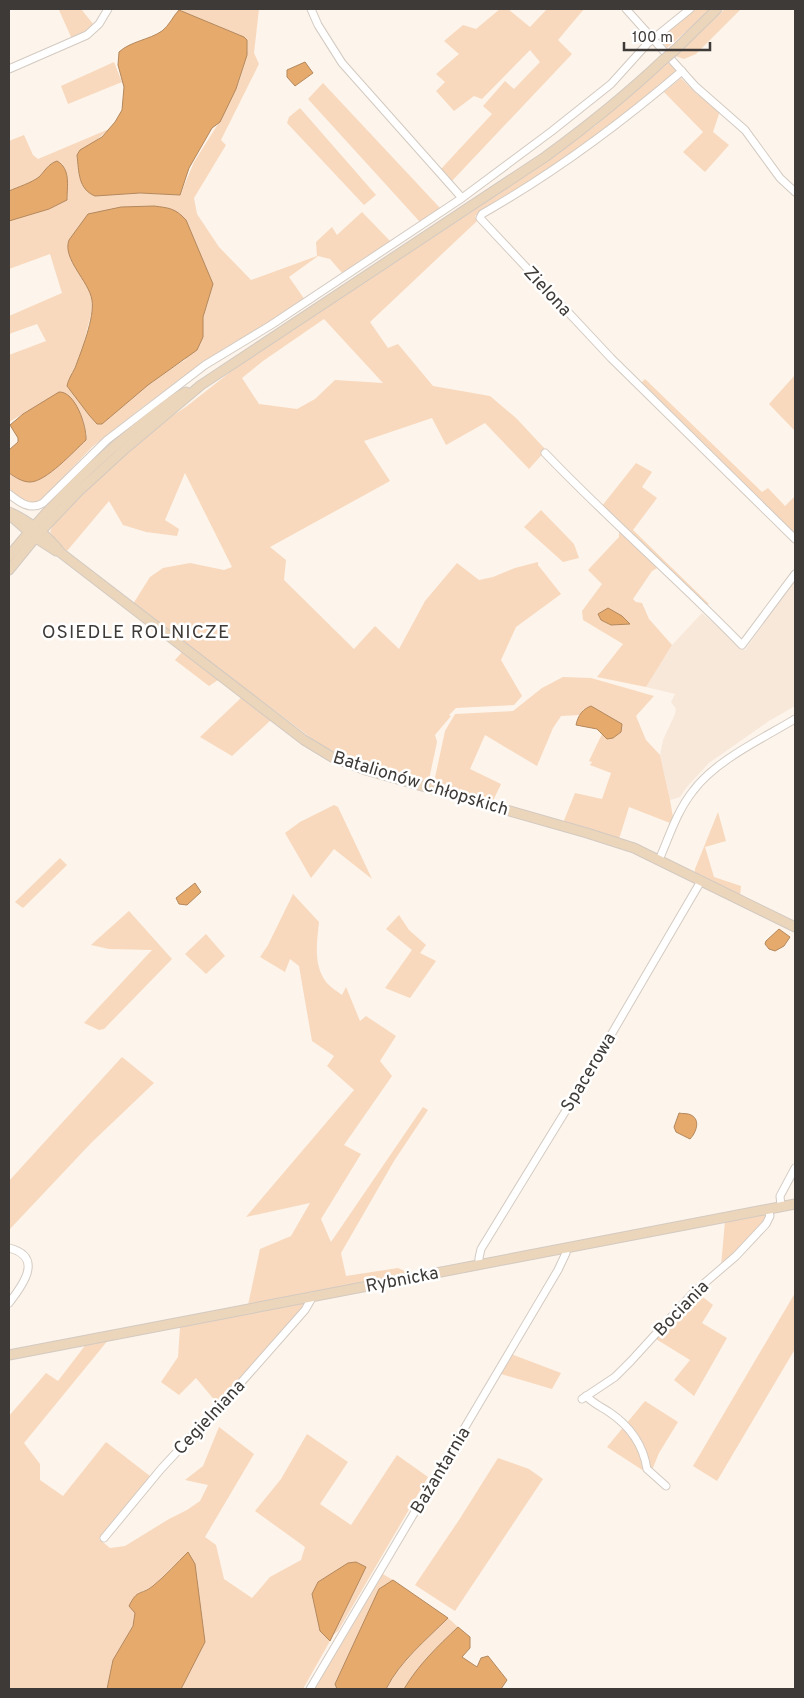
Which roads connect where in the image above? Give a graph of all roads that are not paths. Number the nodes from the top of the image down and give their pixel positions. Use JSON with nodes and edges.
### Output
{"nodes":[{"id":1,"x":108,"y":9,"type":"edge"},
{"id":2,"x":311,"y":9,"type":"edge"},
{"id":3,"x":626,"y":9,"type":"edge"},
{"id":4,"x":690,"y":9,"type":"edge"},
{"id":5,"x":717,"y":9,"type":"edge"},
{"id":6,"x":653,"y":38,"type":"junction"},
{"id":7,"x":9,"y":69,"type":"edge"},
{"id":8,"x":682,"y":71,"type":"junction"},
{"id":9,"x":795,"y":192,"type":"edge"},
{"id":10,"x":462,"y":198,"type":"junction"},
{"id":11,"x":545,"y":453,"type":"dead end"},
{"id":12,"x":9,"y":494,"type":"edge"},
{"id":13,"x":9,"y":513,"type":"edge"},
{"id":14,"x":35,"y":532,"type":"junction"},
{"id":15,"x":795,"y":539,"type":"edge"},
{"id":16,"x":9,"y":556,"type":"edge"},
{"id":17,"x":9,"y":570,"type":"edge"},
{"id":18,"x":795,"y":574,"type":"edge"},
{"id":19,"x":795,"y":719,"type":"edge"},
{"id":20,"x":659,"y":860,"type":"junction"},
{"id":21,"x":701,"y":881,"type":"junction"},
{"id":22,"x":795,"y":927,"type":"edge"},
{"id":23,"x":795,"y":1168,"type":"edge"},
{"id":24,"x":795,"y":1204,"type":"edge"},
{"id":25,"x":781,"y":1206,"type":"junction"},
{"id":26,"x":768,"y":1209,"type":"junction"},
{"id":27,"x":9,"y":1248,"type":"edge"},
{"id":28,"x":566,"y":1249,"type":"junction"},
{"id":29,"x":479,"y":1265,"type":"junction"},
{"id":30,"x":312,"y":1296,"type":"junction"},
{"id":31,"x":9,"y":1302,"type":"edge"},
{"id":32,"x":9,"y":1355,"type":"edge"},
{"id":33,"x":666,"y":1486,"type":"dead end"},
{"id":34,"x":104,"y":1538,"type":"dead end"},
{"id":35,"x":310,"y":1689,"type":"edge"}],
"edges":[{"from":1,"to":7,"type":"street"},
{"from":2,"to":10,"type":"street"},
{"from":3,"to":6,"type":"street"},
{"from":4,"to":6,"type":"street"},
{"from":5,"to":14,"type":"main road","bridge":true},
{"from":6,"to":8,"type":"street"},
{"from":6,"to":10,"type":"street"},
{"from":8,"to":9,"type":"street"},
{"from":8,"to":15,"type":"street","name":"Zielona"},
{"from":10,"to":12,"type":"street"},
{"from":11,"to":18,"type":"street"},
{"from":13,"to":14,"type":"main road","name":"Batalionów Chłopskich"},
{"from":14,"to":16,"type":"main road"},
{"from":14,"to":17,"type":"main road"},
{"from":14,"to":20,"type":"main road","name":"Batalionów Chłopskich"},
{"from":19,"to":20,"type":"street"},
{"from":20,"to":21,"type":"main road","name":"Batalionów Chłopskich"},
{"from":21,"to":22,"type":"main road","name":"Batalionów Chłopskich"},
{"from":21,"to":29,"type":"street","name":"Spacerowa"},
{"from":23,"to":25,"type":"street"},
{"from":24,"to":25,"type":"main road","name":"Rybnicka"},
{"from":25,"to":26,"type":"main road","name":"Rybnicka"},
{"from":26,"to":28,"type":"main road","name":"Rybnicka"},
{"from":26,"to":33,"type":"street","name":"Bociania"},
{"from":27,"to":31,"type":"street"},
{"from":28,"to":29,"type":"main road","name":"Rybnicka"},
{"from":28,"to":35,"type":"street","name":"Bażantarnia"},
{"from":29,"to":30,"type":"main road","name":"Rybnicka"},
{"from":30,"to":32,"type":"main road","name":"Rybnicka"},
{"from":30,"to":34,"type":"street","name":"Cegielniana"}]}
